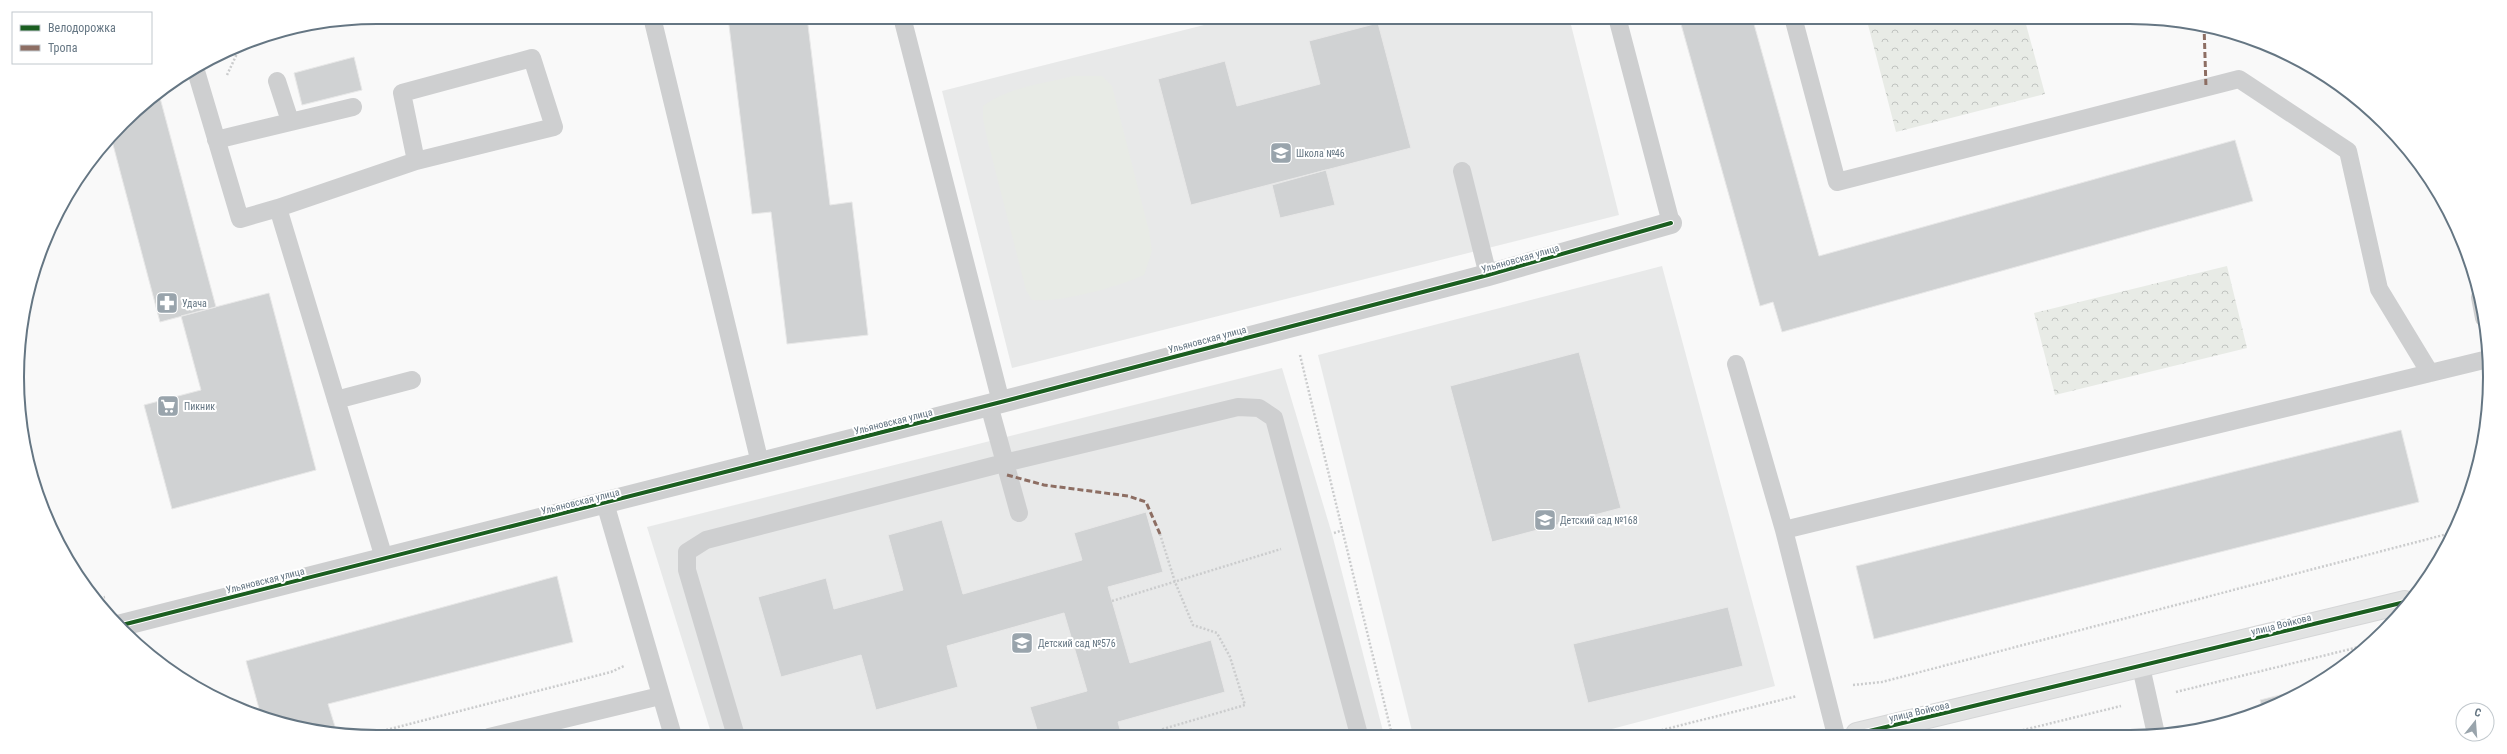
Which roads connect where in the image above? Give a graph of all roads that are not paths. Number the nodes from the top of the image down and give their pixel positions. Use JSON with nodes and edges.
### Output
{"nodes":[{"id":1,"x":654,"y":24,"type":"edge"},
{"id":2,"x":904,"y":24,"type":"edge"},
{"id":3,"x":1619,"y":24,"type":"edge"},
{"id":4,"x":1795,"y":24,"type":"edge"},
{"id":5,"x":197,"y":73,"type":"edge"},
{"id":6,"x":277,"y":81,"type":"dead end"},
{"id":7,"x":353,"y":107,"type":"dead end"},
{"id":8,"x":290,"y":121,"type":"junction"},
{"id":9,"x":216,"y":140,"type":"junction"},
{"id":10,"x":416,"y":161,"type":"junction"},
{"id":11,"x":1462,"y":171,"type":"dead end"},
{"id":12,"x":278,"y":208,"type":"junction"},
{"id":13,"x":1671,"y":223,"type":"joint"},
{"id":14,"x":1488,"y":275,"type":"junction"},
{"id":15,"x":2482,"y":360,"type":"edge"},
{"id":16,"x":1736,"y":364,"type":"dead end"},
{"id":17,"x":2430,"y":373,"type":"junction"},
{"id":18,"x":412,"y":380,"type":"dead end"},
{"id":19,"x":336,"y":400,"type":"junction"},
{"id":20,"x":995,"y":403,"type":"junction"},
{"id":21,"x":760,"y":463,"type":"junction"},
{"id":22,"x":1004,"y":463,"type":"junction"},
{"id":23,"x":605,"y":503,"type":"junction"},
{"id":24,"x":1019,"y":513,"type":"dead end"},
{"id":25,"x":1784,"y":530,"type":"junction"},
{"id":26,"x":384,"y":558,"type":"junction"},
{"id":27,"x":2401,"y":603,"type":"edge"},
{"id":28,"x":125,"y":624,"type":"edge"},
{"id":29,"x":2141,"y":667,"type":"junction"},
{"id":30,"x":660,"y":696,"type":"junction"},
{"id":31,"x":2155,"y":729,"type":"edge"},
{"id":32,"x":518,"y":730,"type":"edge"},
{"id":33,"x":671,"y":730,"type":"edge"},
{"id":34,"x":734,"y":730,"type":"edge"},
{"id":35,"x":1358,"y":730,"type":"edge"},
{"id":36,"x":1835,"y":730,"type":"edge"},
{"id":37,"x":1874,"y":730,"type":"edge"}],
"edges":[{"from":1,"to":21,"type":"lane"},
{"from":2,"to":20,"type":"lane"},
{"from":3,"to":13,"type":"lane"},
{"from":4,"to":17,"type":"lane"},
{"from":5,"to":9,"type":"lane"},
{"from":6,"to":8,"type":"lane"},
{"from":7,"to":8,"type":"lane"},
{"from":8,"to":9,"type":"lane"},
{"from":9,"to":12,"type":"lane"},
{"from":10,"to":10,"type":"lane"},
{"from":10,"to":12,"type":"lane"},
{"from":11,"to":14,"type":"lane"},
{"from":12,"to":19,"type":"lane"},
{"from":13,"to":14,"type":"street","name":"Ульяновская улица"},
{"from":14,"to":20,"type":"street","name":"Ульяновская улица"},
{"from":15,"to":17,"type":"lane"},
{"from":16,"to":25,"type":"lane"},
{"from":17,"to":25,"type":"lane"},
{"from":18,"to":19,"type":"lane"},
{"from":19,"to":26,"type":"lane"},
{"from":20,"to":21,"type":"street","name":"Ульяновская улица"},
{"from":20,"to":22,"type":"lane"},
{"from":21,"to":23,"type":"street","name":"Ульяновская улица"},
{"from":22,"to":24,"type":"lane"},
{"from":22,"to":34,"type":"lane"},
{"from":22,"to":35,"type":"lane"},
{"from":23,"to":26,"type":"street","name":"Ульяновская улица"},
{"from":23,"to":30,"type":"lane"},
{"from":25,"to":36,"type":"lane"},
{"from":26,"to":28,"type":"street","name":"Ульяновская улица"},
{"from":27,"to":29,"type":"street","name":"улица Войкова"},
{"from":29,"to":31,"type":"lane"},
{"from":29,"to":37,"type":"street","name":"улица Войкова"},
{"from":30,"to":32,"type":"lane"},
{"from":30,"to":33,"type":"lane"}]}
